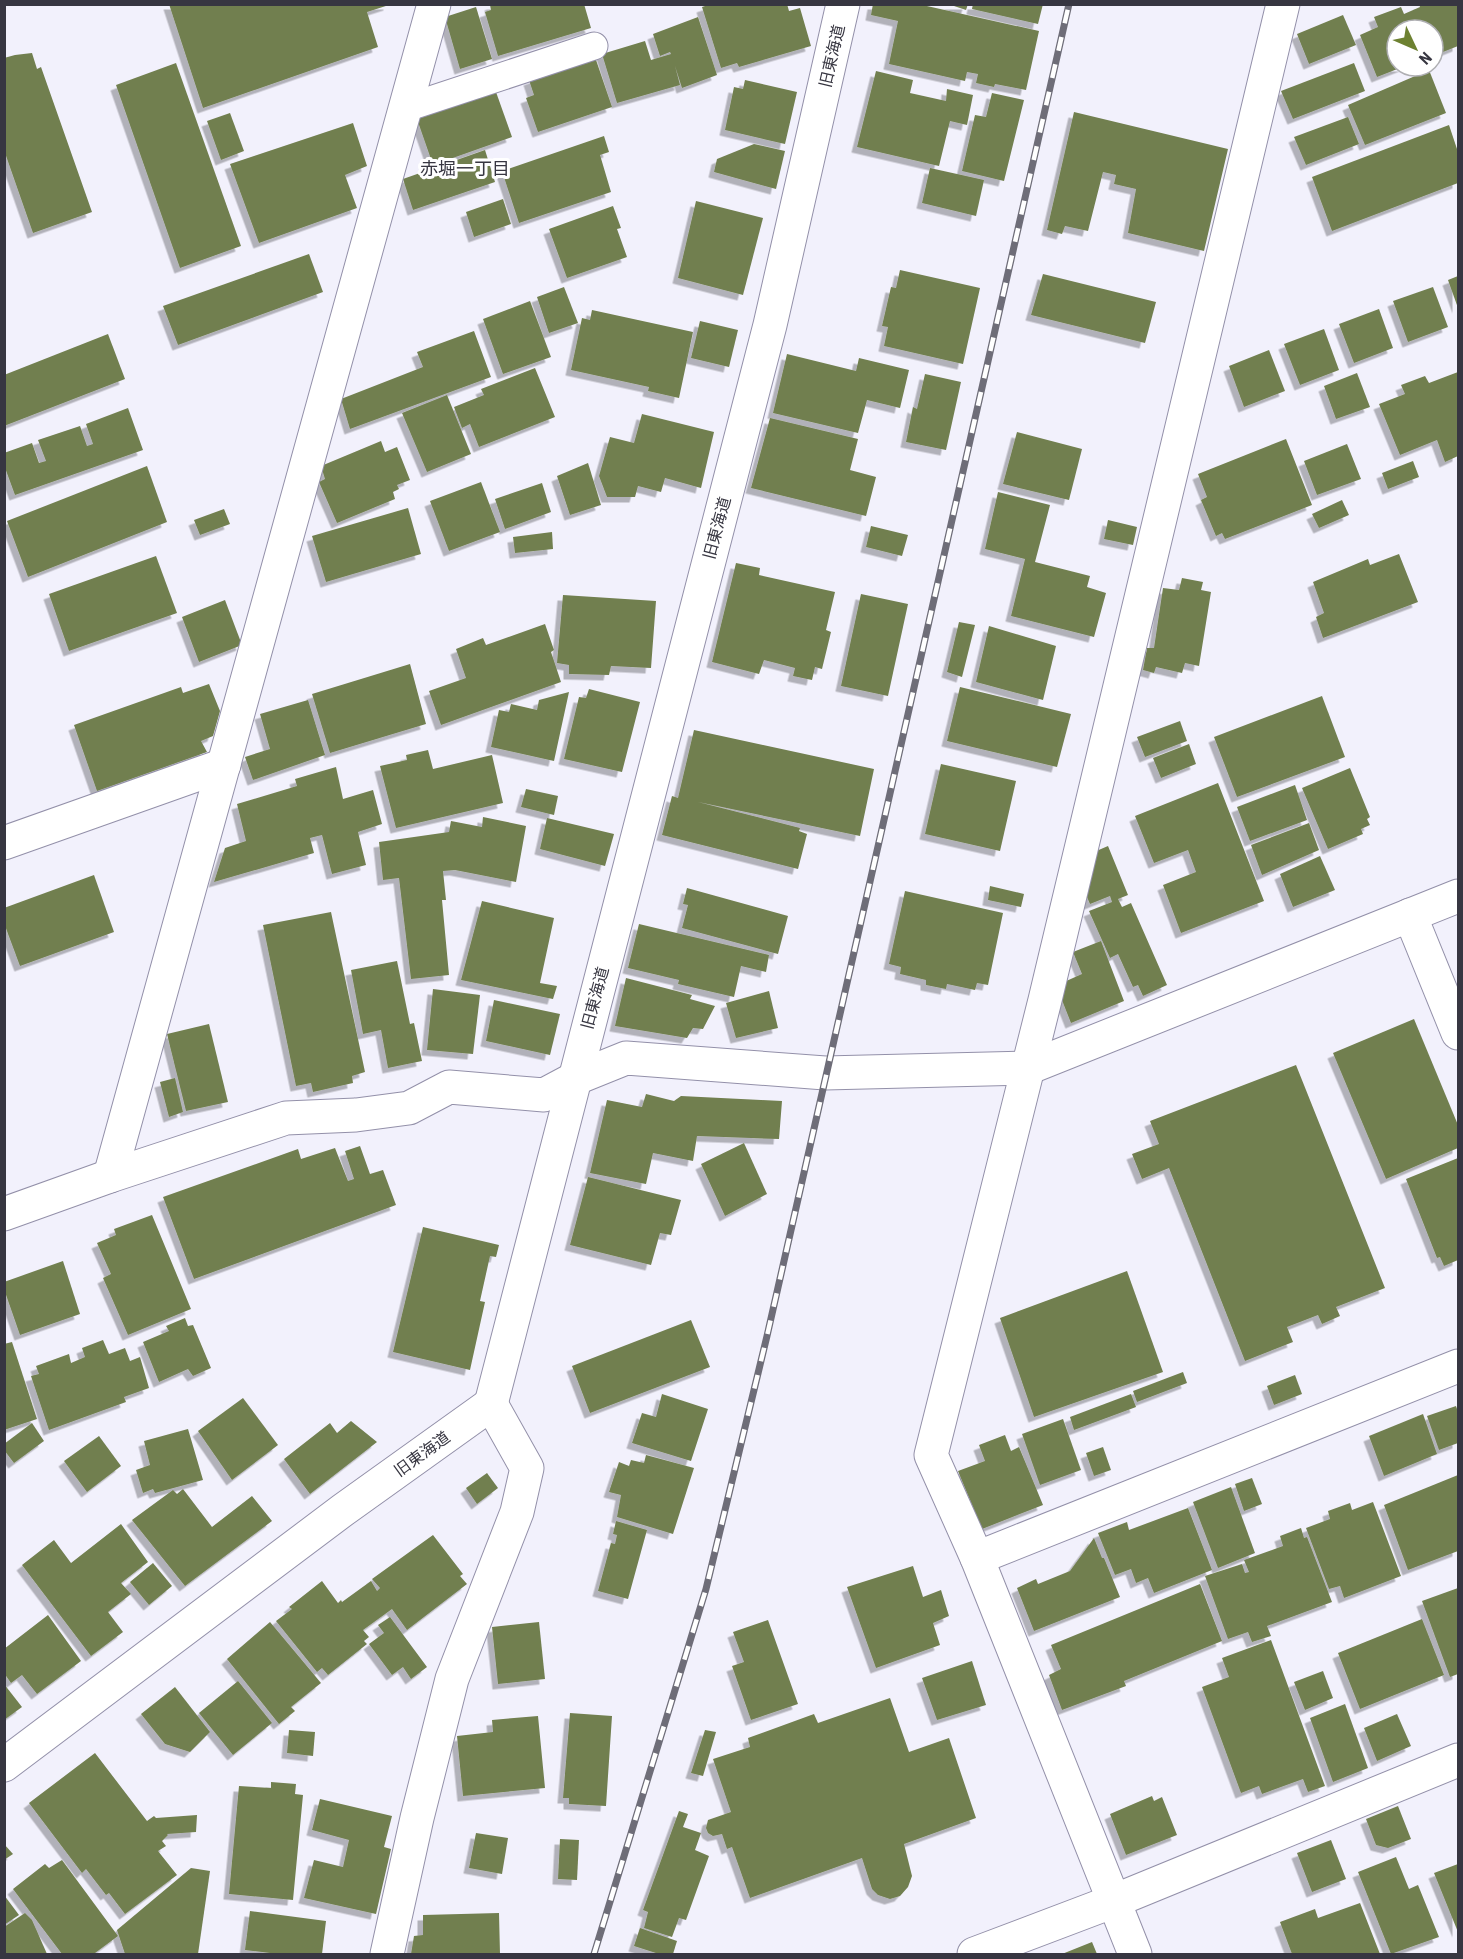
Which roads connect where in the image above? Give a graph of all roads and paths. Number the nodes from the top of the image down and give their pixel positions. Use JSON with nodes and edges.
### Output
{"nodes":[{"id":1,"x":435,"y":4,"type":"edge"},
{"id":2,"x":843,"y":4,"type":"edge"},
{"id":3,"x":1283,"y":4,"type":"edge"},
{"id":4,"x":594,"y":46,"type":"dead end"},
{"id":5,"x":406,"y":108,"type":"junction"},
{"id":6,"x":224,"y":765,"type":"junction"},
{"id":7,"x":4,"y":843,"type":"edge"},
{"id":8,"x":1458,"y":896,"type":"edge"},
{"id":9,"x":1410,"y":915,"type":"junction"},
{"id":10,"x":1458,"y":1033,"type":"edge"},
{"id":11,"x":1028,"y":1068,"type":"junction"},
{"id":12,"x":574,"y":1079,"type":"junction"},
{"id":13,"x":110,"y":1176,"type":"junction"},
{"id":14,"x":4,"y":1214,"type":"edge"},
{"id":15,"x":1458,"y":1366,"type":"edge"},
{"id":16,"x":490,"y":1404,"type":"junction"},
{"id":17,"x":978,"y":1558,"type":"junction"},
{"id":18,"x":1458,"y":1760,"type":"edge"},
{"id":19,"x":4,"y":1765,"type":"edge"},
{"id":20,"x":1114,"y":1901,"type":"junction"},
{"id":21,"x":387,"y":1954,"type":"edge"},
{"id":22,"x":974,"y":1954,"type":"edge"},
{"id":23,"x":1135,"y":1954,"type":"edge"}],
"edges":[{"from":1,"to":5,"type":"street"},
{"from":2,"to":12,"type":"street","name":"旧東海道"},
{"from":3,"to":11,"type":"street"},
{"from":4,"to":5,"type":"lane"},
{"from":5,"to":6,"type":"street"},
{"from":6,"to":7,"type":"street"},
{"from":6,"to":13,"type":"street"},
{"from":8,"to":9,"type":"street"},
{"from":9,"to":10,"type":"street"},
{"from":9,"to":11,"type":"street"},
{"from":11,"to":12,"type":"street"},
{"from":11,"to":17,"type":"street"},
{"from":12,"to":13,"type":"street"},
{"from":12,"to":16,"type":"street","name":"旧東海道"},
{"from":13,"to":14,"type":"street"},
{"from":15,"to":17,"type":"street"},
{"from":16,"to":19,"type":"street","name":"旧東海道"},
{"from":16,"to":21,"type":"street"},
{"from":17,"to":20,"type":"street"},
{"from":18,"to":20,"type":"street"},
{"from":20,"to":22,"type":"street"},
{"from":20,"to":23,"type":"street"}]}
